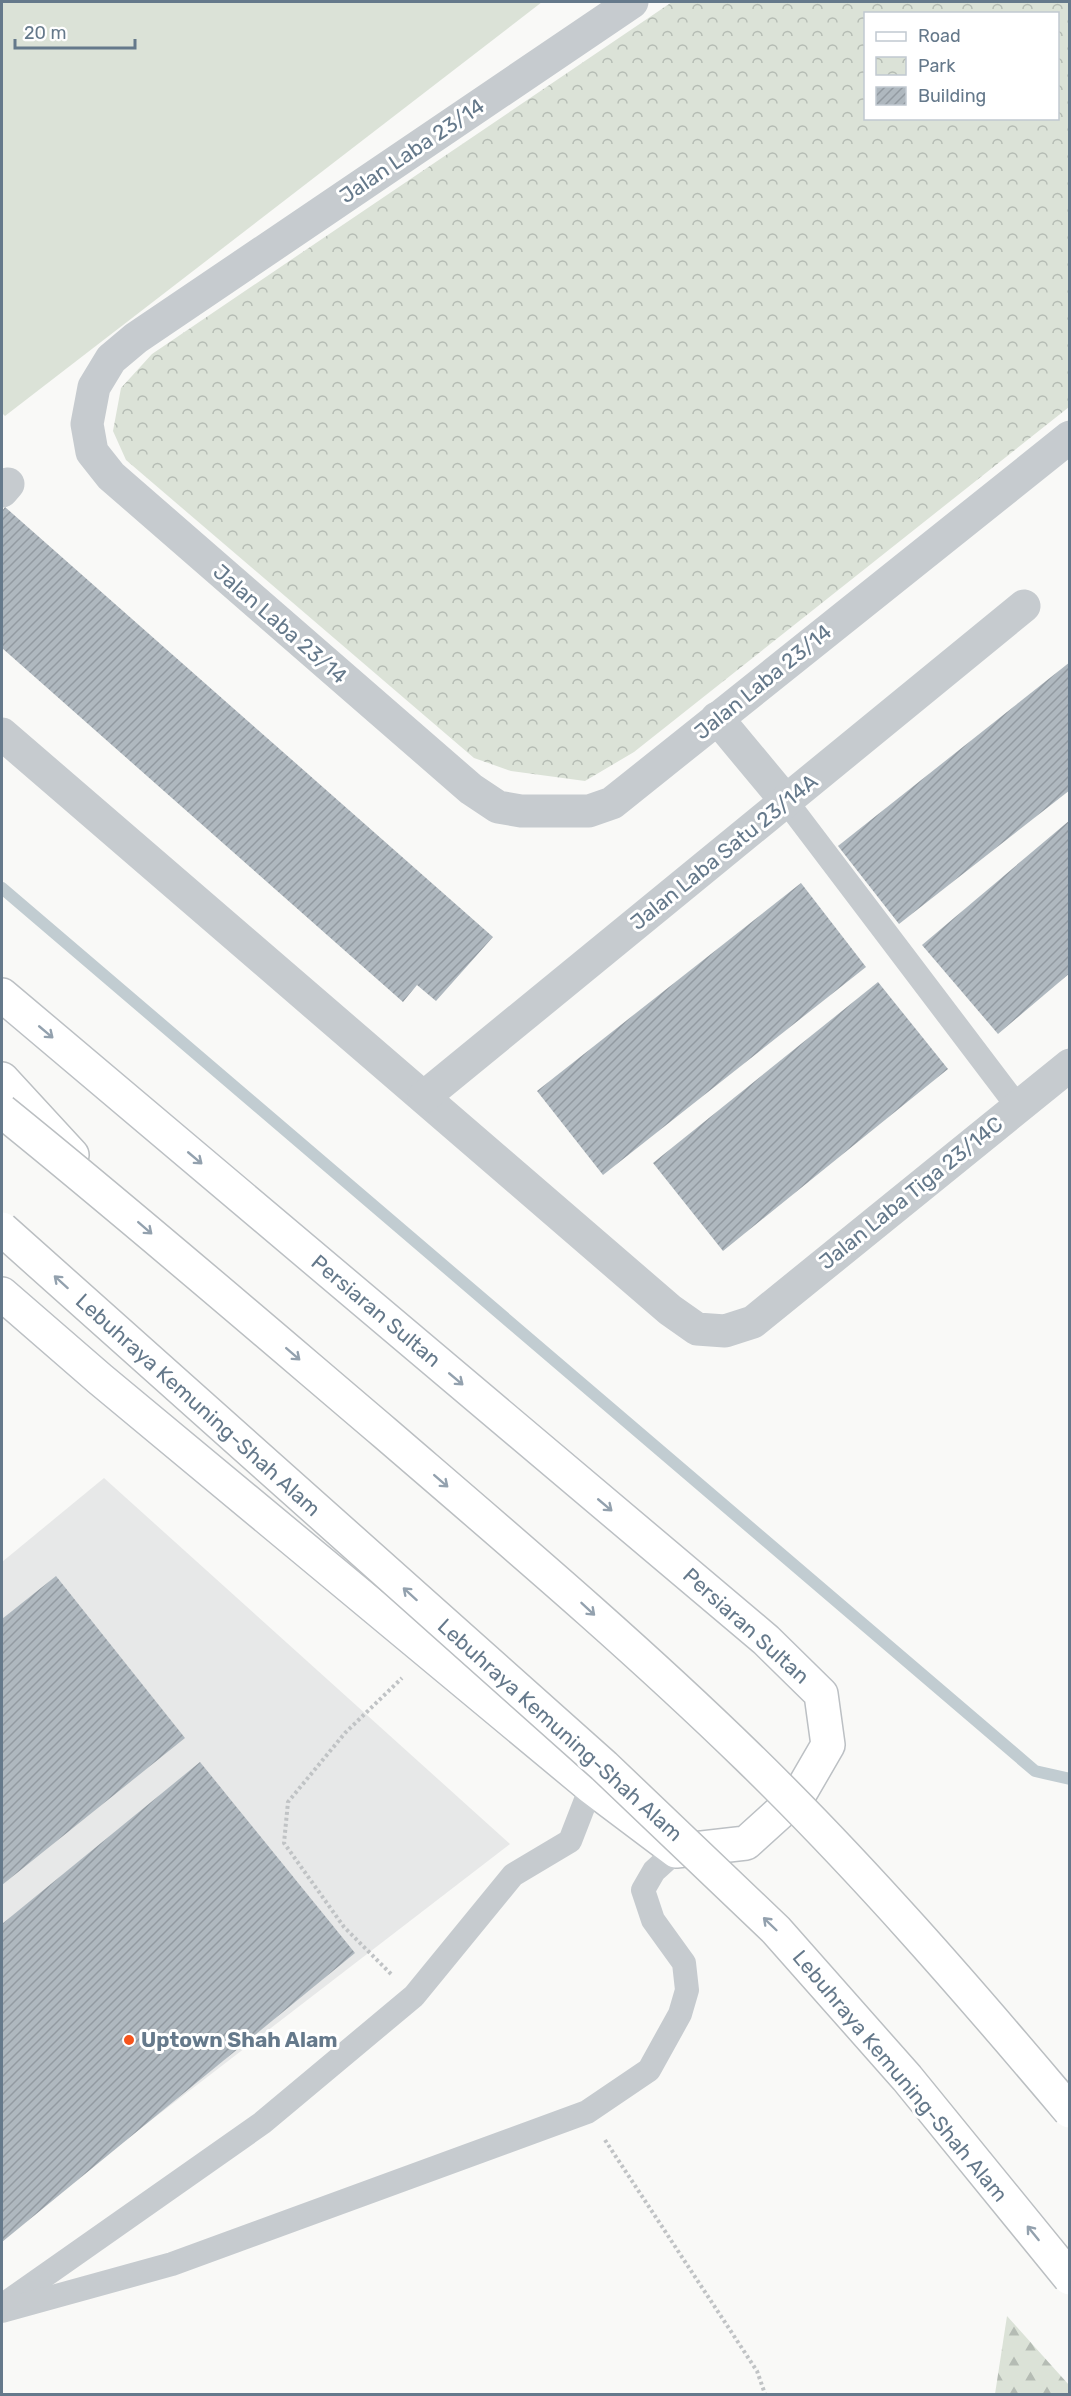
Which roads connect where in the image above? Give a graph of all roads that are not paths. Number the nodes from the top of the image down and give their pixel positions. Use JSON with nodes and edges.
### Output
{"nodes":[{"id":1,"x":632,"y":2,"type":"edge"},
{"id":2,"x":1070,"y":437,"type":"edge"},
{"id":3,"x":1024,"y":606,"type":"dead end"},
{"id":4,"x":717,"y":718,"type":"junction"},
{"id":5,"x":2,"y":734,"type":"edge"},
{"id":6,"x":786,"y":801,"type":"junction"},
{"id":7,"x":2,"y":995,"type":"edge"},
{"id":8,"x":1070,"y":1065,"type":"edge"},
{"id":9,"x":2,"y":1079,"type":"edge"},
{"id":10,"x":424,"y":1097,"type":"junction"},
{"id":11,"x":1018,"y":1107,"type":"junction"},
{"id":12,"x":2,"y":1111,"type":"edge"},
{"id":13,"x":118,"y":1204,"type":"junction"},
{"id":14,"x":2,"y":1229,"type":"edge"},
{"id":15,"x":2,"y":1294,"type":"edge"},
{"id":16,"x":591,"y":1787,"type":"junction"},
{"id":17,"x":676,"y":1851,"type":"junction"},
{"id":18,"x":1070,"y":2111,"type":"edge"},
{"id":19,"x":1070,"y":2278,"type":"edge"},
{"id":20,"x":2,"y":2306,"type":"edge"},
{"id":21,"x":2,"y":2311,"type":"edge"}],
"edges":[{"from":1,"to":4,"type":"street","name":"Jalan Laba 23/14"},
{"from":2,"to":4,"type":"street","name":"Jalan Laba 23/14"},
{"from":3,"to":6,"type":"street","name":"Jalan Laba Satu 23/14A"},
{"from":4,"to":6,"type":"street"},
{"from":5,"to":10,"type":"street"},
{"from":6,"to":10,"type":"street","name":"Jalan Laba Satu 23/14A"},
{"from":6,"to":11,"type":"lane"},
{"from":7,"to":17,"type":"main road","name":"Persiaran Sultan","one_way":true},
{"from":8,"to":11,"type":"street","name":"Jalan Laba Tiga 23/14C"},
{"from":9,"to":13,"type":"main road","bridge":true},
{"from":10,"to":11,"type":"street","name":"Jalan Laba Tiga 23/14C"},
{"from":12,"to":13,"type":"main road","bridge":true},
{"from":13,"to":18,"type":"main road","one_way":true,"bridge":true},
{"from":19,"to":14,"type":"main road","name":"Lebuhraya Kemuning-Shah Alam","one_way":true,"bridge":true},
{"from":15,"to":16,"type":"main road"},
{"from":16,"to":17,"type":"main road"},
{"from":16,"to":20,"type":"lane"},
{"from":17,"to":21,"type":"lane"}]}
